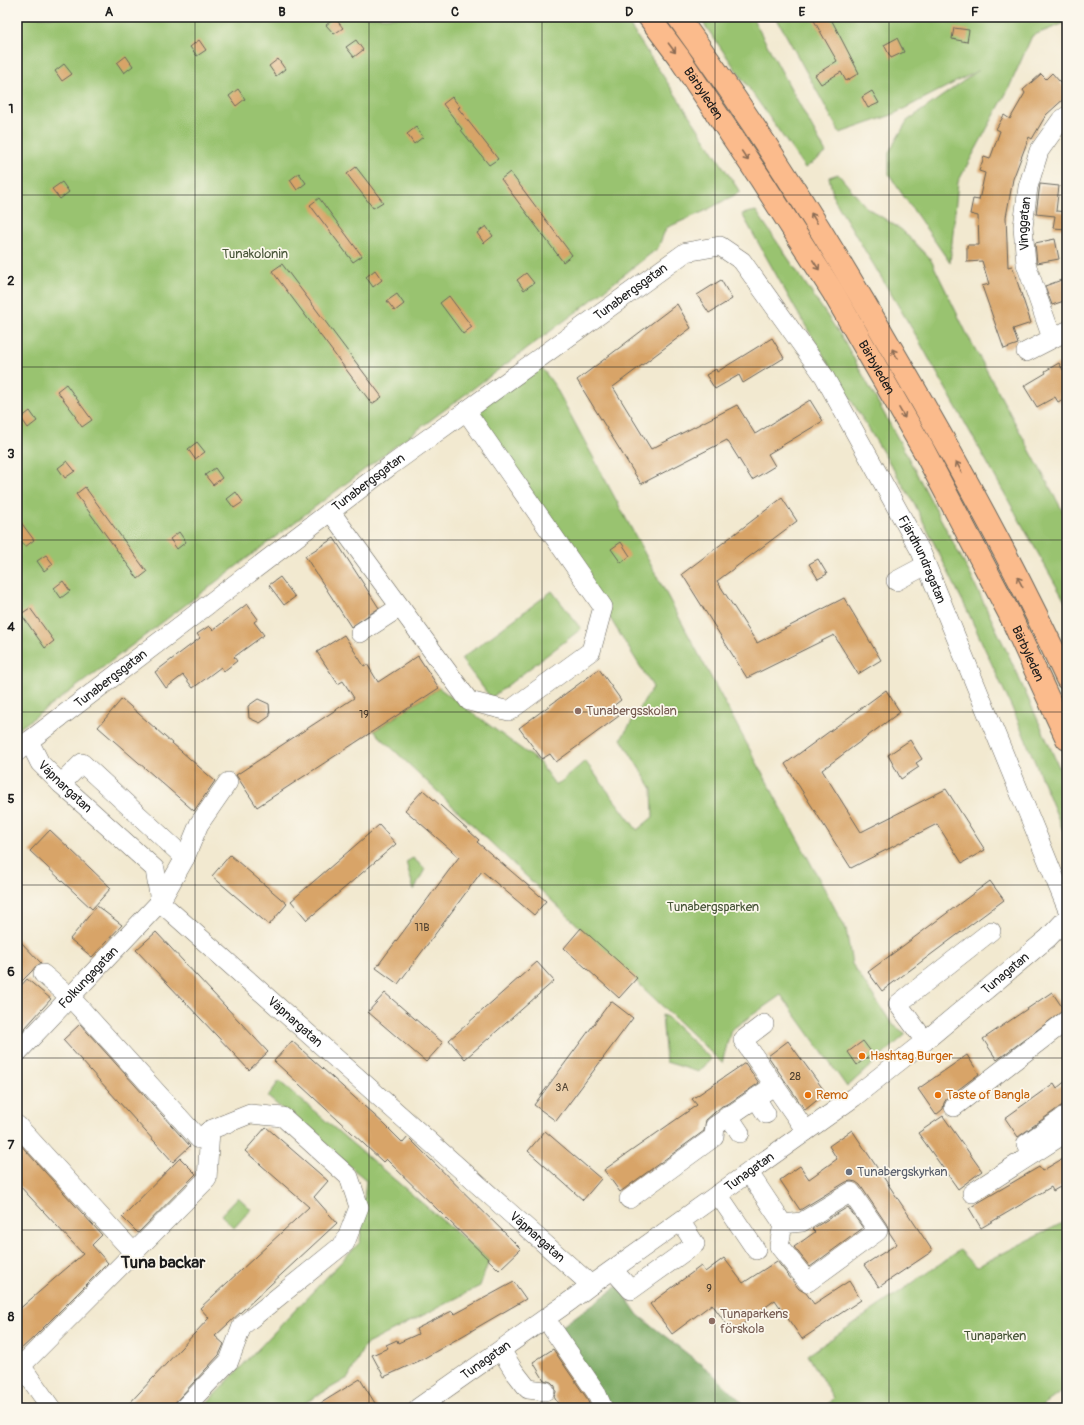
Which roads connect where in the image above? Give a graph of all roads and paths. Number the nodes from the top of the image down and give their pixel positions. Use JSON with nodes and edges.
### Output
{"nodes":[{"id":1,"x":649,"y":17,"type":"edge"},
{"id":2,"x":678,"y":17,"type":"edge"},
{"id":3,"x":1067,"y":116,"type":"edge"},
{"id":4,"x":720,"y":246,"type":"joint"},
{"id":5,"x":1060,"y":334,"type":"edge"},
{"id":6,"x":1026,"y":352,"type":"dead end"},
{"id":7,"x":466,"y":411,"type":"junction"},
{"id":8,"x":330,"y":512,"type":"junction"},
{"id":9,"x":926,"y":565,"type":"junction"},
{"id":10,"x":896,"y":581,"type":"dead end"},
{"id":11,"x":400,"y":607,"type":"junction"},
{"id":12,"x":360,"y":633,"type":"dead end"},
{"id":13,"x":1067,"y":679,"type":"edge"},
{"id":14,"x":1067,"y":739,"type":"edge"},
{"id":15,"x":23,"y":746,"type":"edge"},
{"id":16,"x":228,"y":782,"type":"dead end"},
{"id":17,"x":61,"y":784,"type":"junction"},
{"id":18,"x":185,"y":858,"type":"junction"},
{"id":19,"x":160,"y":902,"type":"junction"},
{"id":20,"x":1067,"y":908,"type":"edge"},
{"id":21,"x":1067,"y":918,"type":"edge"},
{"id":22,"x":991,"y":931,"type":"dead end"},
{"id":23,"x":43,"y":974,"type":"dead end"},
{"id":24,"x":70,"y":997,"type":"junction"},
{"id":25,"x":1067,"y":1020,"type":"edge"},
{"id":26,"x":764,"y":1024,"type":"dead end"},
{"id":27,"x":925,"y":1041,"type":"junction"},
{"id":28,"x":17,"y":1053,"type":"edge"},
{"id":29,"x":775,"y":1085,"type":"junction"},
{"id":30,"x":756,"y":1098,"type":"junction"},
{"id":31,"x":954,"y":1107,"type":"dead end"},
{"id":32,"x":766,"y":1114,"type":"dead end"},
{"id":33,"x":1067,"y":1115,"type":"edge"},
{"id":34,"x":728,"y":1116,"type":"junction"},
{"id":35,"x":17,"y":1126,"type":"edge"},
{"id":36,"x":210,"y":1130,"type":"junction"},
{"id":37,"x":806,"y":1131,"type":"junction"},
{"id":38,"x":1067,"y":1132,"type":"edge"},
{"id":39,"x":740,"y":1133,"type":"dead end"},
{"id":40,"x":990,"y":1171,"type":"dead end"},
{"id":41,"x":749,"y":1173,"type":"junction"},
{"id":42,"x":972,"y":1193,"type":"dead end"},
{"id":43,"x":718,"y":1194,"type":"junction"},
{"id":44,"x":629,"y":1200,"type":"dead end"},
{"id":45,"x":680,"y":1222,"type":"junction"},
{"id":46,"x":783,"y":1224,"type":"junction"},
{"id":47,"x":756,"y":1250,"type":"dead end"},
{"id":48,"x":133,"y":1252,"type":"junction"},
{"id":49,"x":612,"y":1270,"type":"junction"},
{"id":50,"x":591,"y":1285,"type":"junction"},
{"id":51,"x":552,"y":1328,"type":"dead end"},
{"id":52,"x":501,"y":1350,"type":"junction"},
{"id":53,"x":19,"y":1363,"type":"edge"},
{"id":54,"x":545,"y":1391,"type":"dead end"},
{"id":55,"x":51,"y":1408,"type":"edge"},
{"id":56,"x":184,"y":1408,"type":"edge"},
{"id":57,"x":418,"y":1408,"type":"edge"},
{"id":58,"x":603,"y":1408,"type":"edge"}],
"edges":[{"from":1,"to":14,"type":"main road","name":"Bärbyleden","one_way":true},
{"from":13,"to":2,"type":"main road","name":"Bärbyleden","one_way":true},
{"from":3,"to":5,"type":"street","name":"Vinggatan"},
{"from":4,"to":7,"type":"street","name":"Tunabergsgatan"},
{"from":4,"to":9,"type":"street","name":"Fjärdhundragatan"},
{"from":5,"to":6,"type":"street"},
{"from":7,"to":8,"type":"street","name":"Tunabergsgatan"},
{"from":7,"to":11,"type":"street"},
{"from":8,"to":11,"type":"street"},
{"from":8,"to":15,"type":"street","name":"Tunabergsgatan"},
{"from":9,"to":10,"type":"street"},
{"from":9,"to":20,"type":"street","name":"Fjärdhundragatan"},
{"from":11,"to":12,"type":"street"},
{"from":15,"to":17,"type":"street","name":"Väpnargatan"},
{"from":16,"to":18,"type":"street","name":"Folkungagatan"},
{"from":17,"to":18,"type":"street"},
{"from":17,"to":19,"type":"street","name":"Väpnargatan"},
{"from":18,"to":19,"type":"street","name":"Folkungagatan"},
{"from":19,"to":24,"type":"street","name":"Folkungagatan"},
{"from":19,"to":50,"type":"street","name":"Väpnargatan"},
{"from":21,"to":27,"type":"street","name":"Tunagatan"},
{"from":22,"to":27,"type":"street"},
{"from":23,"to":24,"type":"street"},
{"from":24,"to":28,"type":"street","name":"Folkungagatan"},
{"from":24,"to":36,"type":"street"},
{"from":25,"to":31,"type":"street"},
{"from":26,"to":29,"type":"street"},
{"from":27,"to":37,"type":"street","name":"Tunagatan"},
{"from":29,"to":30,"type":"street"},
{"from":29,"to":37,"type":"street"},
{"from":30,"to":32,"type":"street"},
{"from":30,"to":34,"type":"street"},
{"from":33,"to":40,"type":"street"},
{"from":34,"to":39,"type":"street"},
{"from":34,"to":44,"type":"street"},
{"from":35,"to":48,"type":"street"},
{"from":36,"to":48,"type":"street"},
{"from":36,"to":56,"type":"street"},
{"from":37,"to":41,"type":"street","name":"Tunagatan"},
{"from":38,"to":42,"type":"street"},
{"from":41,"to":43,"type":"street","name":"Tunagatan"},
{"from":41,"to":46,"type":"street"},
{"from":43,"to":45,"type":"street","name":"Tunagatan"},
{"from":43,"to":47,"type":"street"},
{"from":45,"to":49,"type":"street","name":"Tunagatan"},
{"from":45,"to":49,"type":"street"},
{"from":46,"to":46,"type":"street"},
{"from":48,"to":53,"type":"street"},
{"from":49,"to":50,"type":"street","name":"Tunagatan"},
{"from":50,"to":52,"type":"street","name":"Tunagatan"},
{"from":51,"to":58,"type":"street"},
{"from":52,"to":54,"type":"street"},
{"from":52,"to":57,"type":"street","name":"Tunagatan"},
{"from":53,"to":55,"type":"street"}]}
